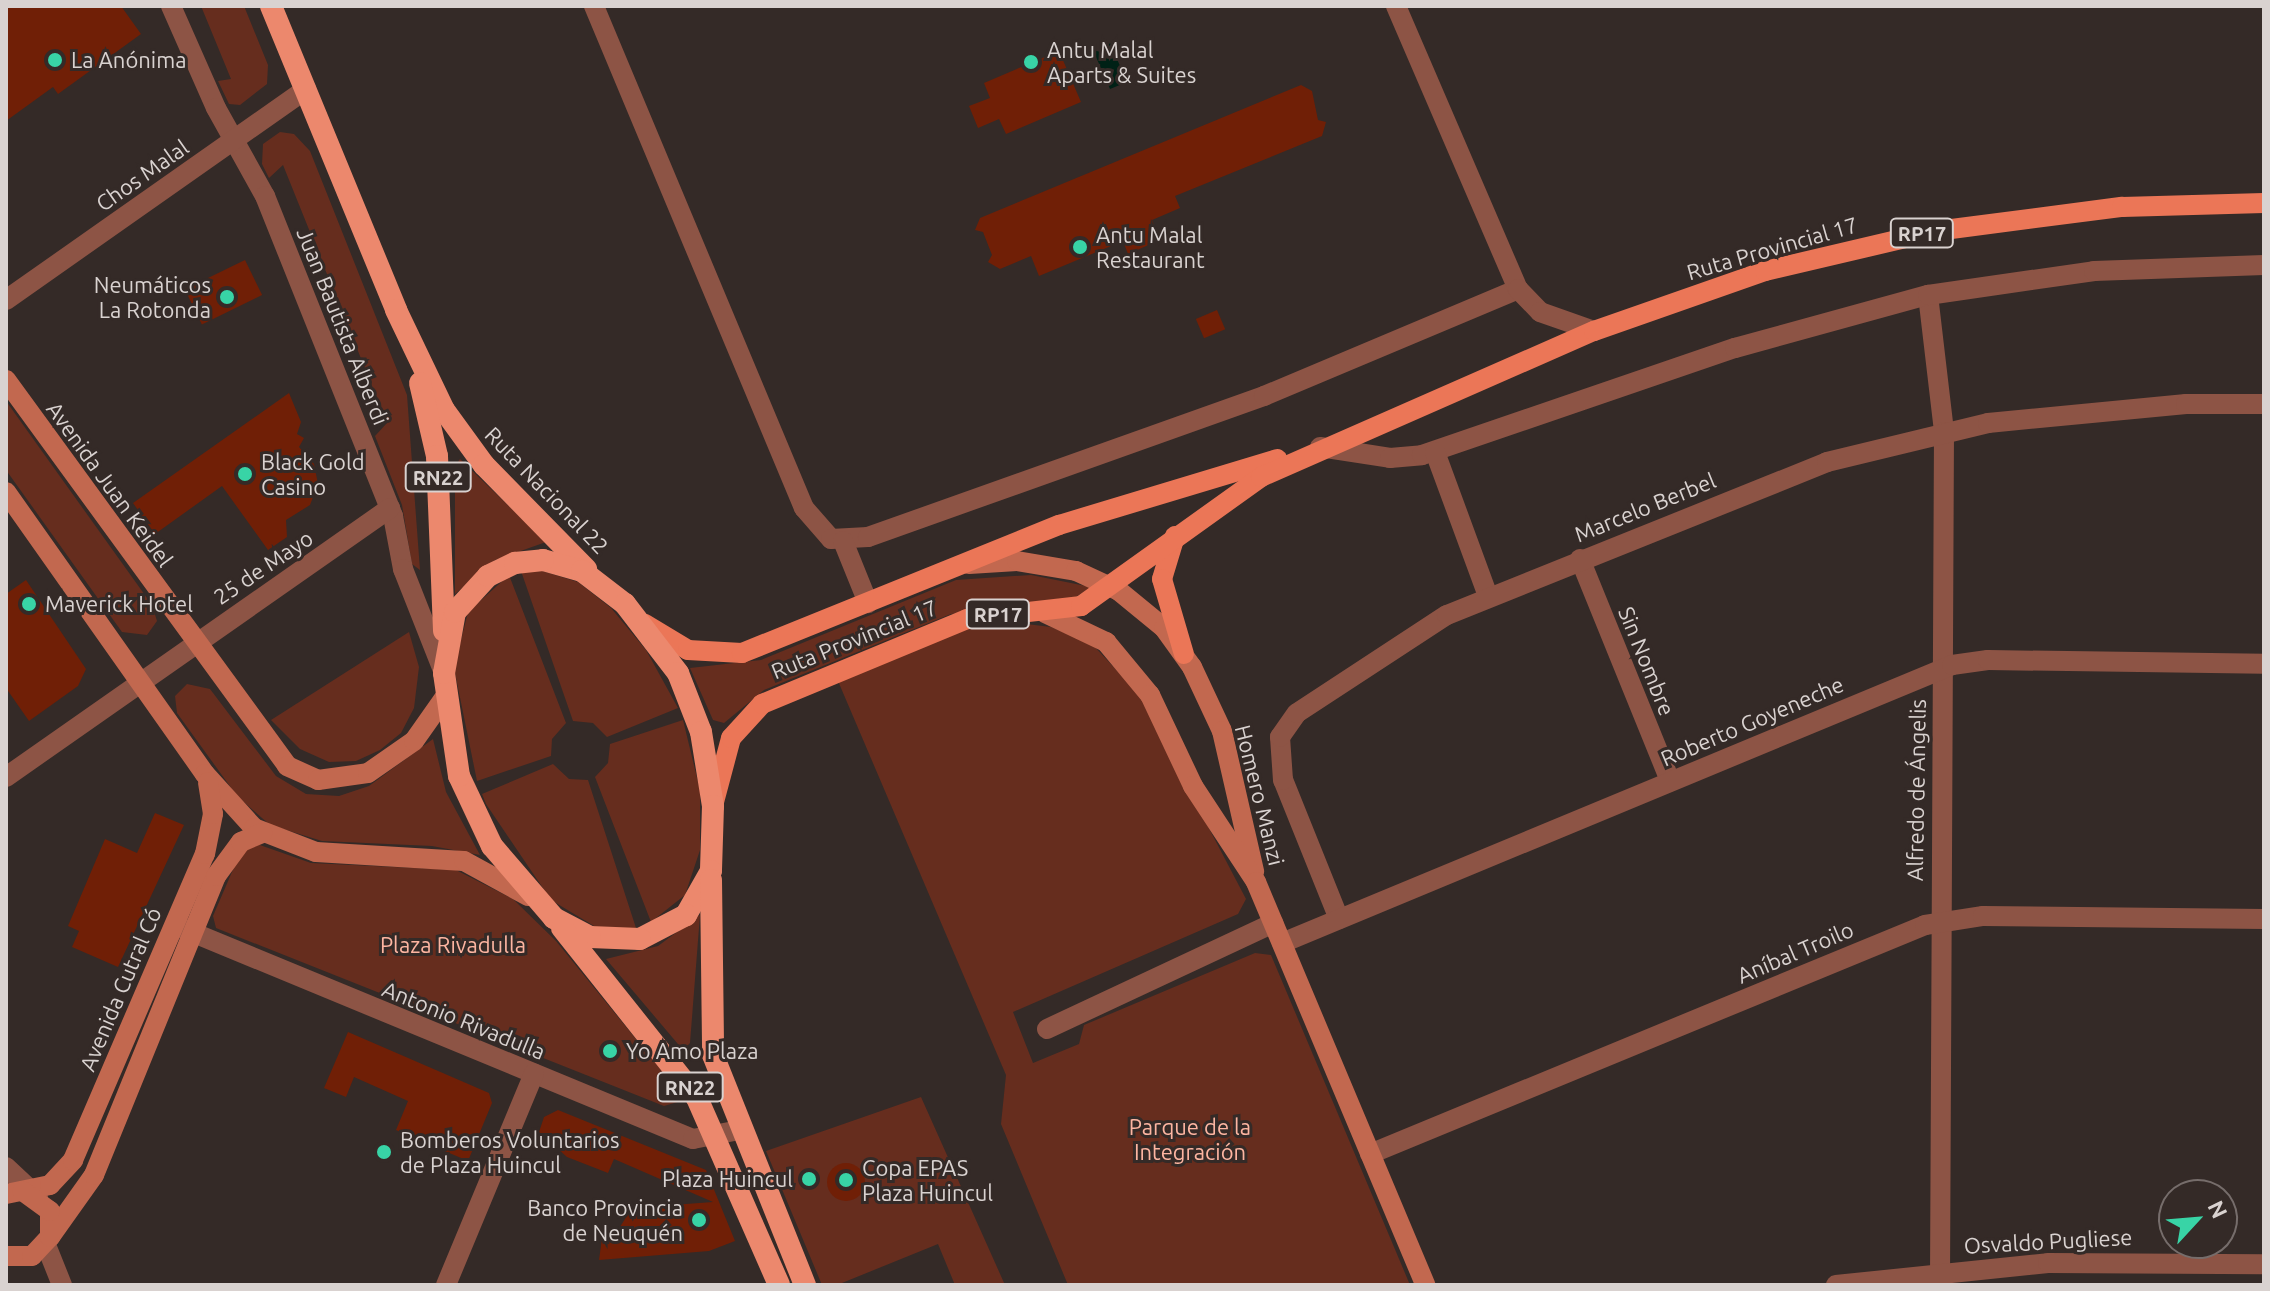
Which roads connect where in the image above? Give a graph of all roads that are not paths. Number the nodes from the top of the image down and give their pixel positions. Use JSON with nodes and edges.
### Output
{"nodes":[{"id":1,"x":171,"y":6,"type":"edge"},
{"id":2,"x":271,"y":6,"type":"edge"},
{"id":3,"x":594,"y":6,"type":"edge"},
{"id":4,"x":1396,"y":6,"type":"edge"},
{"id":5,"x":306,"y":89,"type":"junction"},
{"id":6,"x":234,"y":139,"type":"junction"},
{"id":7,"x":2264,"y":203,"type":"edge"},
{"id":8,"x":2264,"y":265,"type":"edge"},
{"id":9,"x":1518,"y":289,"type":"junction"},
{"id":10,"x":1928,"y":295,"type":"junction"},
{"id":11,"x":6,"y":300,"type":"edge"},
{"id":12,"x":396,"y":310,"type":"junction"},
{"id":13,"x":1594,"y":331,"type":"junction"},
{"id":14,"x":6,"y":380,"type":"edge"},
{"id":15,"x":2264,"y":404,"type":"edge"},
{"id":16,"x":1944,"y":432,"type":"junction"},
{"id":17,"x":1320,"y":447,"type":"junction"},
{"id":18,"x":1435,"y":452,"type":"junction"},
{"id":19,"x":6,"y":492,"type":"edge"},
{"id":20,"x":390,"y":508,"type":"junction"},
{"id":21,"x":1180,"y":531,"type":"junction"},
{"id":22,"x":843,"y":541,"type":"junction"},
{"id":23,"x":1580,"y":559,"type":"junction"},
{"id":24,"x":954,"y":568,"type":"junction"},
{"id":25,"x":595,"y":578,"type":"junction"},
{"id":26,"x":1110,"y":585,"type":"junction"},
{"id":27,"x":1488,"y":596,"type":"junction"},
{"id":28,"x":868,"y":603,"type":"junction"},
{"id":29,"x":1045,"y":613,"type":"junction"},
{"id":30,"x":640,"y":621,"type":"junction"},
{"id":31,"x":194,"y":643,"type":"junction"},
{"id":32,"x":445,"y":650,"type":"junction"},
{"id":33,"x":1184,"y":654,"type":"junction"},
{"id":34,"x":2264,"y":664,"type":"edge"},
{"id":35,"x":1941,"y":668,"type":"junction"},
{"id":36,"x":444,"y":673,"type":"junction"},
{"id":37,"x":141,"y":680,"type":"junction"},
{"id":38,"x":445,"y":697,"type":"junction"},
{"id":39,"x":205,"y":774,"type":"junction"},
{"id":40,"x":6,"y":777,"type":"edge"},
{"id":41,"x":1670,"y":781,"type":"junction"},
{"id":42,"x":713,"y":806,"type":"junction"},
{"id":43,"x":262,"y":833,"type":"junction"},
{"id":44,"x":711,"y":871,"type":"junction"},
{"id":45,"x":1256,"y":882,"type":"junction"},
{"id":46,"x":546,"y":910,"type":"junction"},
{"id":47,"x":1339,"y":919,"type":"junction"},
{"id":48,"x":2264,"y":919,"type":"edge"},
{"id":49,"x":1939,"y":922,"type":"junction"},
{"id":50,"x":1273,"y":923,"type":"junction"},
{"id":51,"x":182,"y":928,"type":"junction"},
{"id":52,"x":1282,"y":943,"type":"junction"},
{"id":53,"x":1047,"y":1029,"type":"dead end"},
{"id":54,"x":534,"y":1074,"type":"junction"},
{"id":55,"x":739,"y":1130,"type":"junction"},
{"id":56,"x":717,"y":1138,"type":"junction"},
{"id":57,"x":1370,"y":1154,"type":"junction"},
{"id":58,"x":6,"y":1167,"type":"edge"},
{"id":59,"x":24,"y":1193,"type":"edge"},
{"id":60,"x":48,"y":1241,"type":"junction"},
{"id":61,"x":6,"y":1255,"type":"edge"},
{"id":62,"x":2264,"y":1264,"type":"edge"},
{"id":63,"x":1939,"y":1278,"type":"edge"},
{"id":64,"x":62,"y":1285,"type":"edge"},
{"id":65,"x":446,"y":1285,"type":"edge"},
{"id":66,"x":779,"y":1285,"type":"edge"},
{"id":67,"x":805,"y":1285,"type":"edge"},
{"id":68,"x":1425,"y":1285,"type":"edge"},
{"id":69,"x":1836,"y":1285,"type":"edge"}],
"edges":[{"from":1,"to":6,"type":"street","name":"Juan Bautista Alberdi"},
{"from":2,"to":5,"type":"highway","name":"Ruta Nacional 22","number":"RN22"},
{"from":3,"to":22,"type":"street"},
{"from":4,"to":9,"type":"street"},
{"from":5,"to":6,"type":"street","name":"Chos Malal"},
{"from":5,"to":12,"type":"highway","name":"Ruta Nacional 22","number":"RN22"},
{"from":6,"to":11,"type":"street","name":"Chos Malal"},
{"from":6,"to":20,"type":"street","name":"Juan Bautista Alberdi"},
{"from":7,"to":13,"type":"main road","name":"Ruta Provincial 17","number":"RP17"},
{"from":8,"to":10,"type":"street"},
{"from":9,"to":13,"type":"street"},
{"from":9,"to":22,"type":"street"},
{"from":10,"to":16,"type":"street","name":"Alfredo de Ángelis"},
{"from":10,"to":18,"type":"street"},
{"from":12,"to":25,"type":"highway","name":"Ruta Nacional 22","number":"RN22"},
{"from":12,"to":32,"type":"highway","name":"Ruta Nacional 22","number":"RN22"},
{"from":13,"to":17,"type":"main road","name":"Ruta Provincial 17","number":"RP17"},
{"from":14,"to":31,"type":"main road","name":"Avenida Juan Keidel"},
{"from":15,"to":16,"type":"street","name":"Marcelo Berbel"},
{"from":16,"to":23,"type":"street","name":"Marcelo Berbel"},
{"from":16,"to":35,"type":"street","name":"Alfredo de Ángelis"},
{"from":17,"to":18,"type":"street"},
{"from":17,"to":21,"type":"main road","name":"Ruta Provincial 17","number":"RP17"},
{"from":17,"to":24,"type":"main road","name":"Ruta Provincial 17","number":"RP17"},
{"from":18,"to":27,"type":"street"},
{"from":19,"to":37,"type":"main road"},
{"from":20,"to":31,"type":"street","name":"25 de Mayo"},
{"from":20,"to":36,"type":"street","name":"Juan Bautista Alberdi"},
{"from":21,"to":26,"type":"main road","name":"Ruta Provincial 17","number":"RP17"},
{"from":21,"to":33,"type":"main road"},
{"from":22,"to":28,"type":"street"},
{"from":23,"to":27,"type":"street","name":"Marcelo Berbel"},
{"from":23,"to":41,"type":"street","name":"Sin Nombre"},
{"from":24,"to":26,"type":"main road","name":"Homero Manzi"},
{"from":24,"to":28,"type":"main road","name":"Ruta Provincial 17","number":"RP17"},
{"from":25,"to":30,"type":"highway","number":"RN22"},
{"from":25,"to":32,"type":"highway","number":"RN22"},
{"from":26,"to":29,"type":"main road","name":"Ruta Provincial 17","number":"RP17"},
{"from":26,"to":33,"type":"main road","name":"Homero Manzi"},
{"from":27,"to":47,"type":"street","name":"Marcelo Berbel"},
{"from":28,"to":30,"type":"main road","name":"Ruta Provincial 17","number":"RP17"},
{"from":29,"to":42,"type":"main road","name":"Ruta Provincial 17","number":"RP17"},
{"from":29,"to":45,"type":"main road","name":"Homero Manzi"},
{"from":30,"to":42,"type":"highway","number":"RN22"},
{"from":31,"to":37,"type":"street","name":"25 de Mayo"},
{"from":31,"to":38,"type":"main road","name":"Avenida Juan Keidel"},
{"from":32,"to":36,"type":"highway","number":"RN22"},
{"from":33,"to":45,"type":"main road","name":"Homero Manzi"},
{"from":34,"to":35,"type":"street","name":"Roberto Goyeneche"},
{"from":35,"to":41,"type":"street","name":"Roberto Goyeneche"},
{"from":35,"to":49,"type":"street","name":"Alfredo de Ángelis"},
{"from":36,"to":38,"type":"highway","number":"RN22"},
{"from":37,"to":39,"type":"main road"},
{"from":37,"to":40,"type":"street","name":"25 de Mayo"},
{"from":38,"to":46,"type":"highway","number":"RN22"},
{"from":39,"to":43,"type":"main road"},
{"from":39,"to":51,"type":"main road","name":"Avenida Cutral Có"},
{"from":41,"to":47,"type":"street","name":"Roberto Goyeneche"},
{"from":42,"to":44,"type":"highway","number":"RN22"},
{"from":43,"to":46,"type":"main road"},
{"from":43,"to":51,"type":"main road","name":"Avenida Cutral Có"},
{"from":44,"to":46,"type":"highway","number":"RN22"},
{"from":44,"to":55,"type":"highway","number":"RN22"},
{"from":45,"to":50,"type":"main road","name":"Homero Manzi"},
{"from":46,"to":56,"type":"highway","number":"RN22"},
{"from":47,"to":52,"type":"street","name":"Roberto Goyeneche"},
{"from":48,"to":49,"type":"street","name":"Aníbal Troilo"},
{"from":49,"to":57,"type":"street","name":"Aníbal Troilo"},
{"from":49,"to":63,"type":"street","name":"Alfredo de Ángelis"},
{"from":50,"to":52,"type":"main road","name":"Homero Manzi"},
{"from":50,"to":53,"type":"street"},
{"from":51,"to":54,"type":"street","name":"Antonio Rivadulla"},
{"from":51,"to":59,"type":"main road","name":"Avenida Cutral Có"},
{"from":51,"to":60,"type":"main road","name":"Avenida Cutral Có"},
{"from":52,"to":57,"type":"main road","name":"Homero Manzi"},
{"from":54,"to":56,"type":"street","name":"Antonio Rivadulla"},
{"from":54,"to":65,"type":"street"},
{"from":55,"to":56,"type":"street","name":"Antonio Rivadulla"},
{"from":55,"to":67,"type":"highway","number":"RN22"},
{"from":56,"to":66,"type":"highway","number":"RN22"},
{"from":57,"to":68,"type":"main road","name":"Homero Manzi"},
{"from":58,"to":59,"type":"street"},
{"from":59,"to":60,"type":"main road"},
{"from":60,"to":61,"type":"main road"},
{"from":60,"to":64,"type":"street"},
{"from":62,"to":63,"type":"street","name":"Osvaldo Pugliese"},
{"from":63,"to":69,"type":"street","name":"Osvaldo Pugliese"}]}
